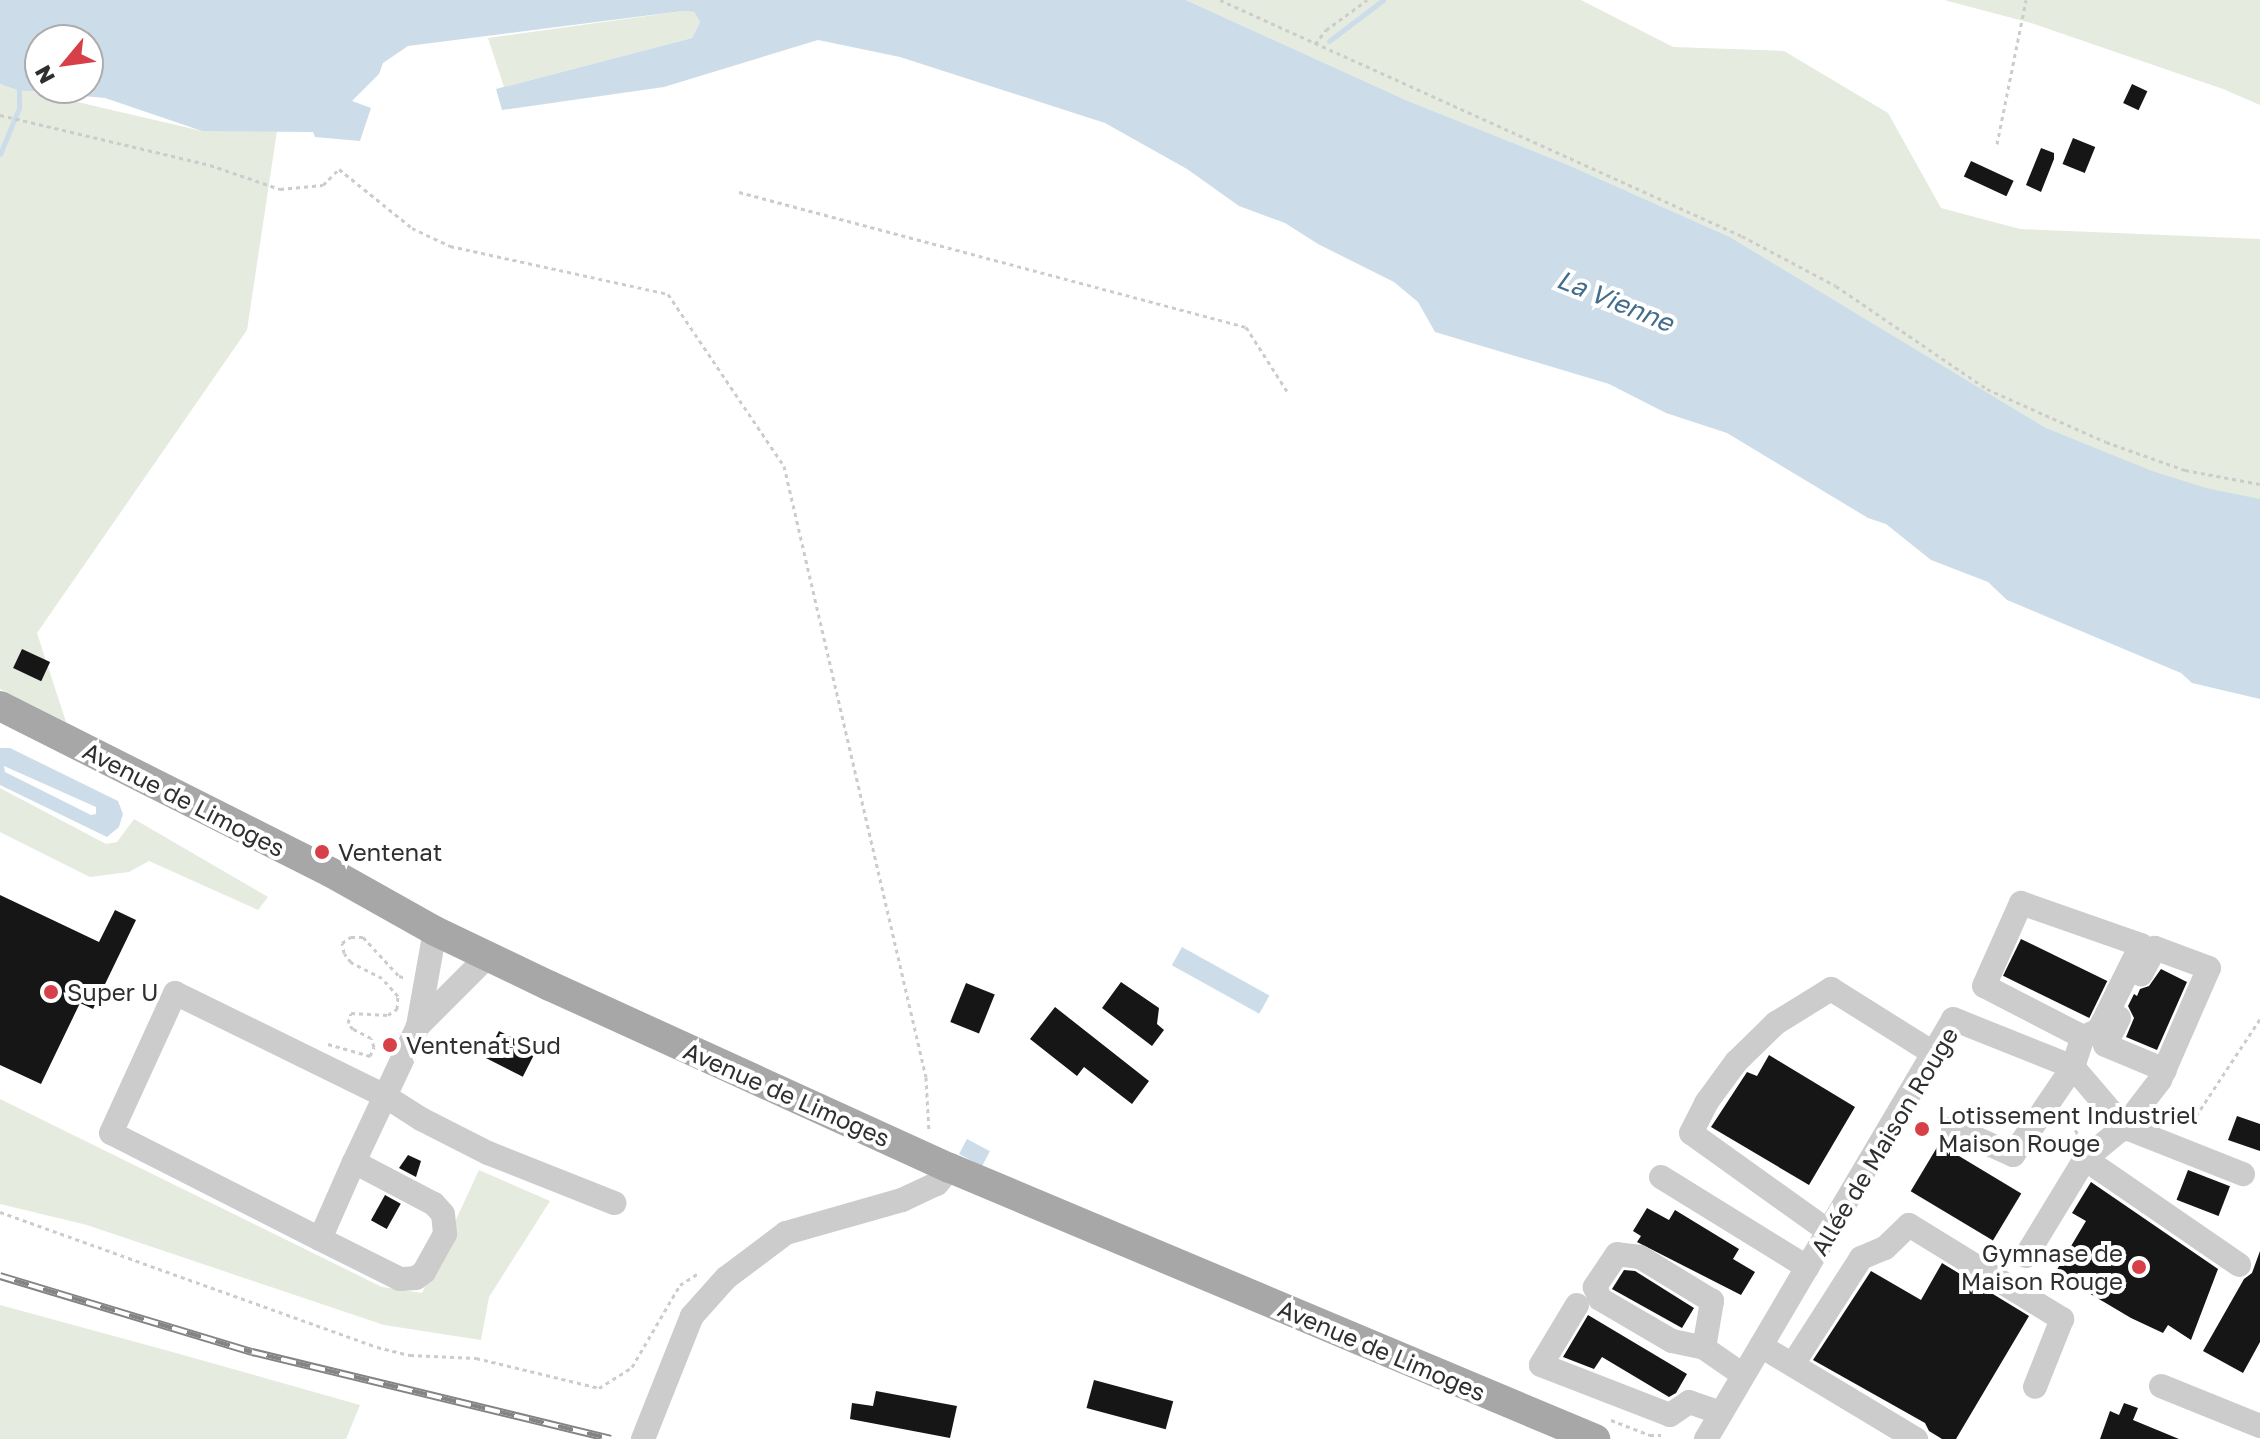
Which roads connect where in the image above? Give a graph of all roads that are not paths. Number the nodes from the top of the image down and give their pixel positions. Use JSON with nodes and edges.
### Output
{"nodes":[{"id":1,"x":0,"y":706,"type":"edge"},
{"id":2,"x":435,"y":931,"type":"junction"},
{"id":3,"x":488,"y":956,"type":"junction"},
{"id":4,"x":418,"y":1026,"type":"junction"},
{"id":5,"x":2083,"y":1037,"type":"junction"},
{"id":6,"x":1933,"y":1053,"type":"junction"},
{"id":7,"x":2073,"y":1067,"type":"junction"},
{"id":8,"x":2165,"y":1070,"type":"junction"},
{"id":9,"x":385,"y":1096,"type":"junction"},
{"id":10,"x":1953,"y":1128,"type":"dead end"},
{"id":11,"x":2125,"y":1128,"type":"junction"},
{"id":12,"x":2088,"y":1156,"type":"junction"},
{"id":13,"x":354,"y":1162,"type":"junction"},
{"id":14,"x":950,"y":1168,"type":"junction"},
{"id":15,"x":2243,"y":1174,"type":"dead end"},
{"id":16,"x":1661,"y":1177,"type":"dead end"},
{"id":17,"x":614,"y":1203,"type":"dead end"},
{"id":18,"x":1828,"y":1231,"type":"junction"},
{"id":19,"x":320,"y":1239,"type":"junction"},
{"id":20,"x":2026,"y":1256,"type":"dead end"},
{"id":21,"x":2239,"y":1265,"type":"dead end"},
{"id":22,"x":1807,"y":1267,"type":"junction"},
{"id":23,"x":1577,"y":1305,"type":"dead end"},
{"id":24,"x":1761,"y":1346,"type":"junction"},
{"id":25,"x":1704,"y":1348,"type":"junction"},
{"id":26,"x":1793,"y":1364,"type":"junction"},
{"id":27,"x":1743,"y":1375,"type":"junction"},
{"id":28,"x":2161,"y":1386,"type":"dead end"},
{"id":29,"x":2035,"y":1387,"type":"dead end"},
{"id":30,"x":1721,"y":1413,"type":"junction"},
{"id":31,"x":2260,"y":1426,"type":"edge"},
{"id":32,"x":643,"y":1438,"type":"edge"},
{"id":33,"x":1595,"y":1439,"type":"edge"},
{"id":34,"x":1706,"y":1439,"type":"edge"},
{"id":35,"x":1916,"y":1439,"type":"edge"}],
"edges":[{"from":1,"to":2,"type":"main road","name":"Avenue de Limoges"},
{"from":2,"to":3,"type":"main road","name":"Avenue de Limoges"},
{"from":2,"to":4,"type":"street"},
{"from":3,"to":4,"type":"street"},
{"from":3,"to":14,"type":"main road","name":"Avenue de Limoges"},
{"from":4,"to":9,"type":"street"},
{"from":5,"to":5,"type":"street"},
{"from":5,"to":7,"type":"street"},
{"from":6,"to":7,"type":"street","name":"Allée de Maison Rouge"},
{"from":6,"to":18,"type":"street","name":"Allée de Maison Rouge"},
{"from":6,"to":18,"type":"street"},
{"from":7,"to":10,"type":"street"},
{"from":7,"to":11,"type":"street","name":"Allée de Maison Rouge"},
{"from":8,"to":8,"type":"street"},
{"from":8,"to":11,"type":"street"},
{"from":9,"to":13,"type":"street"},
{"from":9,"to":17,"type":"street"},
{"from":9,"to":19,"type":"street"},
{"from":11,"to":12,"type":"street"},
{"from":11,"to":15,"type":"street"},
{"from":12,"to":20,"type":"street"},
{"from":12,"to":21,"type":"street"},
{"from":13,"to":19,"type":"street"},
{"from":13,"to":19,"type":"street"},
{"from":14,"to":32,"type":"street"},
{"from":14,"to":33,"type":"main road","name":"Avenue de Limoges"},
{"from":16,"to":22,"type":"street"},
{"from":18,"to":22,"type":"street","name":"Allée de Maison Rouge"},
{"from":22,"to":24,"type":"street","name":"Allée de Maison Rouge"},
{"from":23,"to":30,"type":"street"},
{"from":24,"to":26,"type":"street"},
{"from":24,"to":27,"type":"street","name":"Allée de Maison Rouge"},
{"from":25,"to":25,"type":"street"},
{"from":25,"to":27,"type":"street"},
{"from":26,"to":29,"type":"street"},
{"from":26,"to":35,"type":"street"},
{"from":27,"to":30,"type":"street","name":"Allée de Maison Rouge"},
{"from":28,"to":31,"type":"street"},
{"from":30,"to":34,"type":"street","name":"Allée de Maison Rouge"}]}
